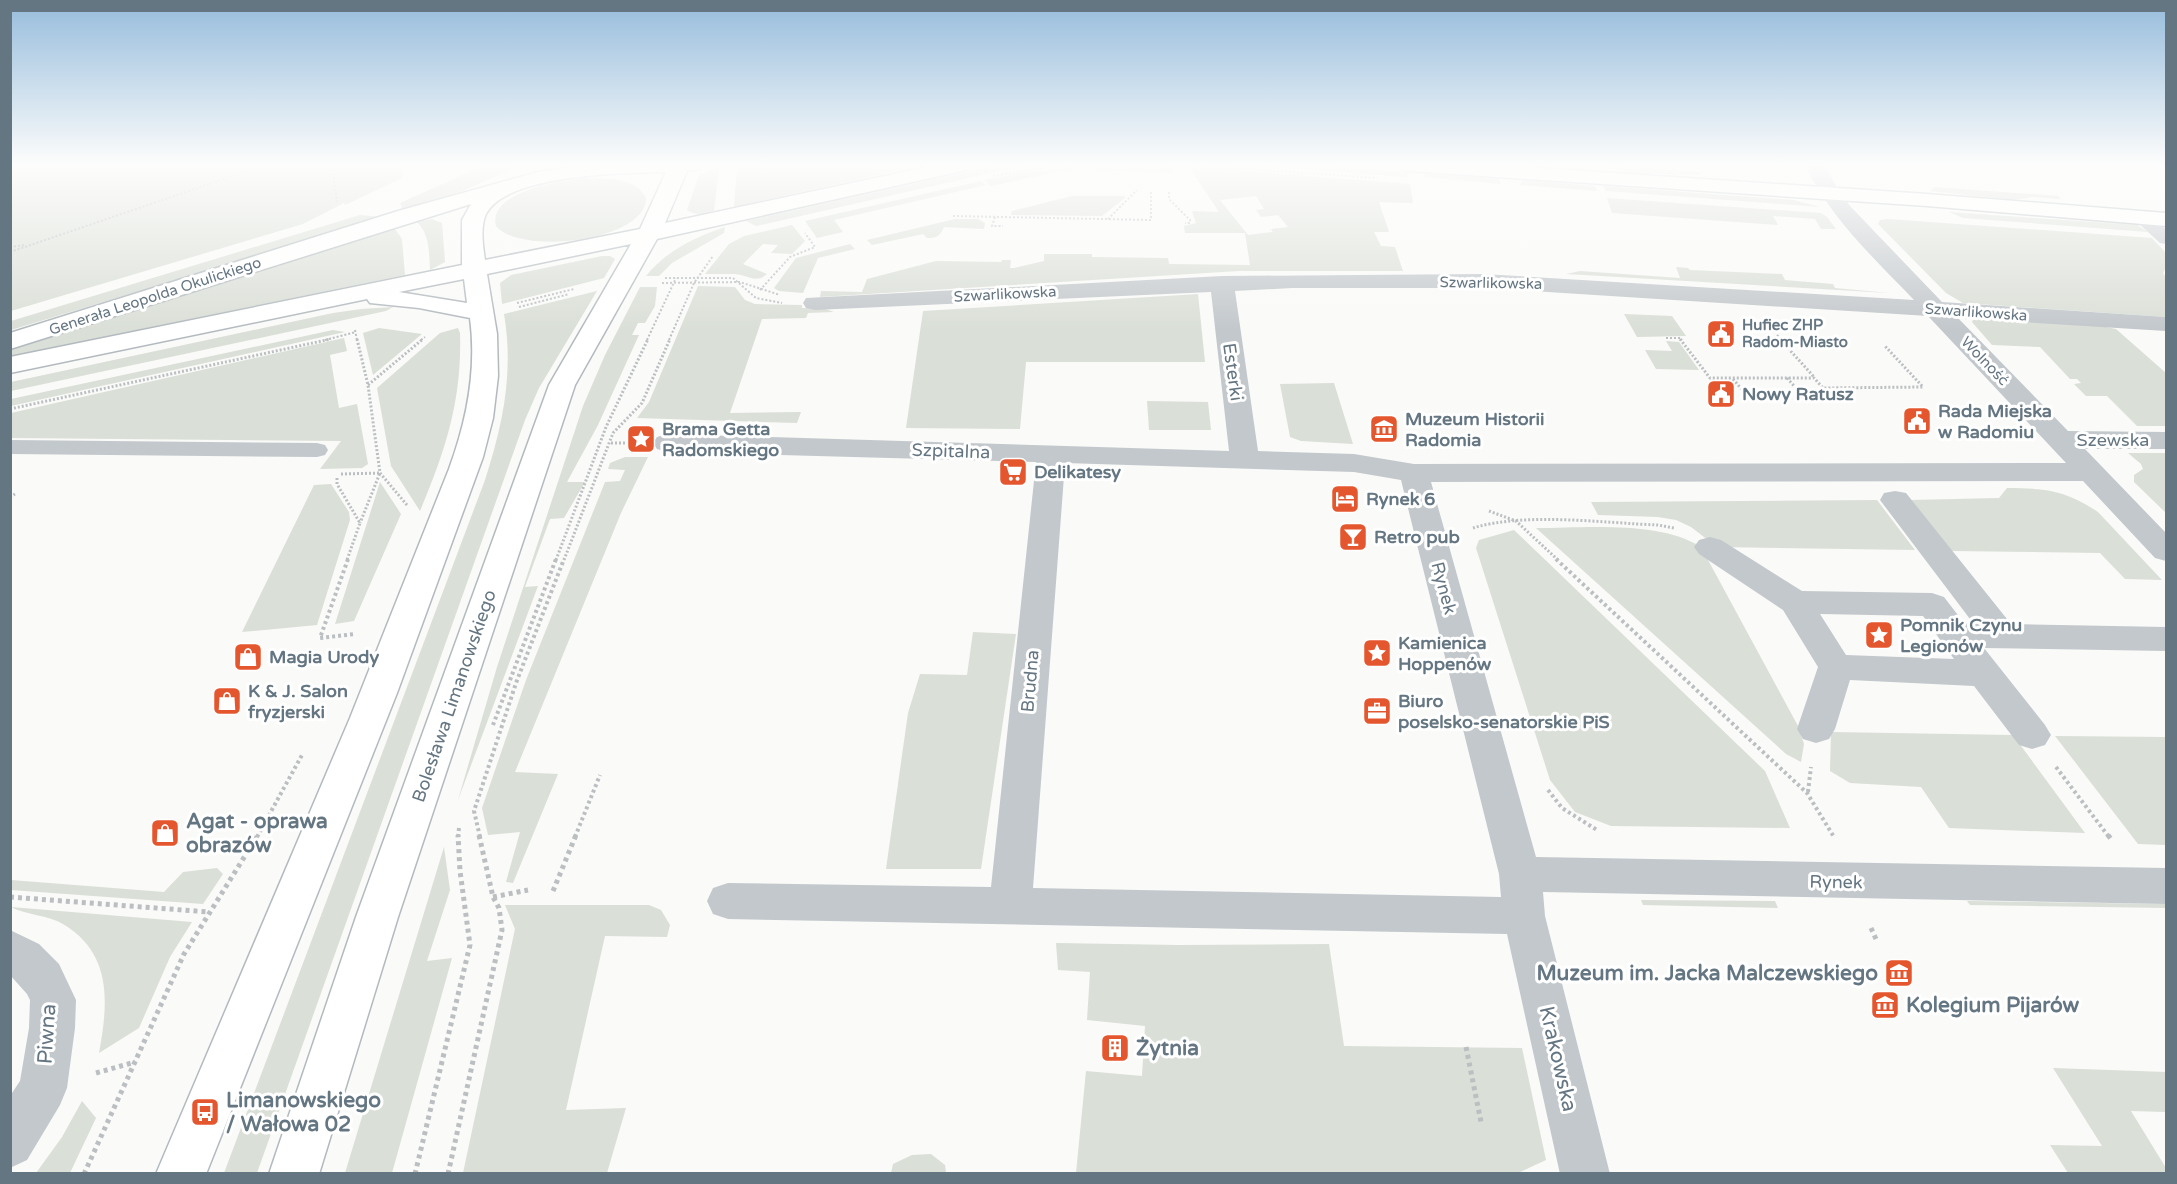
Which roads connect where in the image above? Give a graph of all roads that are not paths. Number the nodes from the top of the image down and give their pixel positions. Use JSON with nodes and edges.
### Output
{"nodes":[{"id":1,"x":393,"y":220,"type":"edge"},
{"id":2,"x":472,"y":220,"type":"edge"},
{"id":3,"x":656,"y":220,"type":"edge"},
{"id":4,"x":710,"y":220,"type":"edge"},
{"id":5,"x":1851,"y":220,"type":"edge"},
{"id":6,"x":2145,"y":220,"type":"edge"},
{"id":7,"x":647,"y":234,"type":"junction"},
{"id":8,"x":2166,"y":239,"type":"edge"},
{"id":9,"x":475,"y":268,"type":"junction"},
{"id":10,"x":1222,"y":283,"type":"junction"},
{"id":11,"x":815,"y":303,"type":"road end"},
{"id":12,"x":1935,"y":309,"type":"junction"},
{"id":13,"x":497,"y":311,"type":"junction"},
{"id":14,"x":265,"y":312,"type":"junction"},
{"id":15,"x":2166,"y":324,"type":"edge"},
{"id":16,"x":10,"y":341,"type":"edge"},
{"id":17,"x":10,"y":365,"type":"edge"},
{"id":18,"x":2060,"y":440,"type":"junction"},
{"id":19,"x":2166,"y":440,"type":"edge"},
{"id":20,"x":667,"y":443,"type":"dead end"},
{"id":21,"x":10,"y":447,"type":"edge"},
{"id":22,"x":317,"y":450,"type":"dead end"},
{"id":23,"x":1051,"y":455,"type":"junction"},
{"id":24,"x":1245,"y":461,"type":"junction"},
{"id":25,"x":2091,"y":472,"type":"junction"},
{"id":26,"x":1414,"y":473,"type":"junction"},
{"id":27,"x":1894,"y":500,"type":"dead end"},
{"id":28,"x":1710,"y":547,"type":"road end"},
{"id":29,"x":2166,"y":551,"type":"edge"},
{"id":30,"x":1795,"y":603,"type":"junction"},
{"id":31,"x":1955,"y":635,"type":"junction"},
{"id":32,"x":2002,"y":636,"type":"junction"},
{"id":33,"x":2166,"y":639,"type":"edge"},
{"id":34,"x":1836,"y":667,"type":"junction"},
{"id":35,"x":1984,"y":673,"type":"junction"},
{"id":36,"x":1816,"y":729,"type":"dead end"},
{"id":37,"x":2032,"y":735,"type":"road end"},
{"id":38,"x":2166,"y":886,"type":"edge"},
{"id":39,"x":1522,"y":895,"type":"junction"},
{"id":40,"x":728,"y":901,"type":"dead end"},
{"id":41,"x":1010,"y":908,"type":"junction"},
{"id":42,"x":10,"y":950,"type":"edge"},
{"id":43,"x":15,"y":1136,"type":"edge"},
{"id":44,"x":181,"y":1173,"type":"edge"},
{"id":45,"x":294,"y":1173,"type":"edge"},
{"id":46,"x":1585,"y":1173,"type":"edge"}],
"edges":[{"from":1,"to":16,"type":"main road","name":"Generała Leopolda Okulickiego"},
{"from":2,"to":9,"type":"main road"},
{"from":3,"to":7,"type":"main road","name":"Bolesława Limanowskiego"},
{"from":4,"to":7,"type":"main road","name":"Generała Leopolda Okulickiego"},
{"from":5,"to":12,"type":"street","name":"Wolność"},
{"from":6,"to":8,"type":"lane"},
{"from":7,"to":9,"type":"main road","name":"Generała Leopolda Okulickiego"},
{"from":7,"to":45,"type":"main road","name":"Bolesława Limanowskiego"},
{"from":9,"to":13,"type":"main road"},
{"from":9,"to":14,"type":"main road","name":"Generała Leopolda Okulickiego"},
{"from":10,"to":11,"type":"street","name":"Szwarlikowska"},
{"from":10,"to":12,"type":"street","name":"Szwarlikowska"},
{"from":10,"to":24,"type":"street","name":"Esterki"},
{"from":12,"to":15,"type":"street","name":"Szwarlikowska"},
{"from":12,"to":18,"type":"street","name":"Wolność"},
{"from":13,"to":14,"type":"main road"},
{"from":13,"to":44,"type":"main road"},
{"from":14,"to":17,"type":"main road","name":"Generała Leopolda Okulickiego"},
{"from":18,"to":19,"type":"street","name":"Szewska"},
{"from":18,"to":25,"type":"street","name":"Wolność"},
{"from":20,"to":23,"type":"street","name":"Szpitalna"},
{"from":21,"to":22,"type":"lane"},
{"from":23,"to":24,"type":"street","name":"Szpitalna"},
{"from":23,"to":41,"type":"street","name":"Brudna"},
{"from":24,"to":26,"type":"street","name":"Szpitalna"},
{"from":25,"to":26,"type":"street"},
{"from":25,"to":29,"type":"street"},
{"from":26,"to":39,"type":"street","name":"Rynek"},
{"from":27,"to":32,"type":"street"},
{"from":28,"to":30,"type":"street"},
{"from":30,"to":31,"type":"street"},
{"from":30,"to":34,"type":"street"},
{"from":31,"to":32,"type":"street"},
{"from":31,"to":35,"type":"street"},
{"from":32,"to":33,"type":"street"},
{"from":34,"to":35,"type":"street"},
{"from":34,"to":36,"type":"street"},
{"from":35,"to":37,"type":"street"},
{"from":38,"to":39,"type":"street","name":"Rynek"},
{"from":39,"to":41,"type":"street"},
{"from":39,"to":46,"type":"street","name":"Krakowska"},
{"from":40,"to":41,"type":"street"},
{"from":42,"to":43,"type":"street","name":"Piwna"}]}
